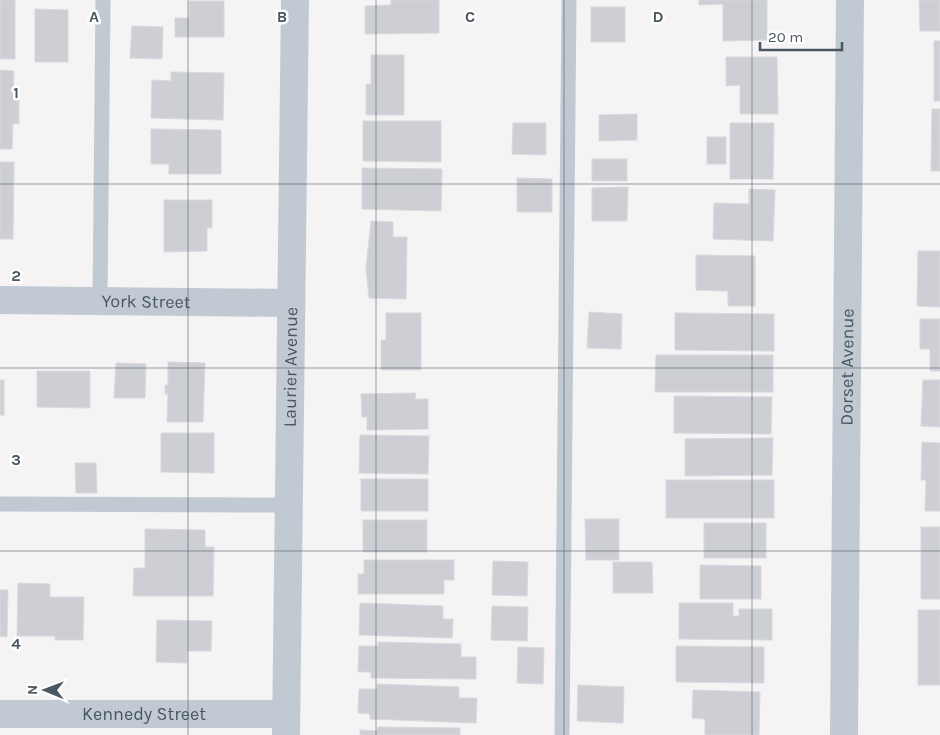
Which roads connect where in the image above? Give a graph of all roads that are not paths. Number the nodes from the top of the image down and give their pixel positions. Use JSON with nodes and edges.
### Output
{"nodes":[{"id":1,"x":102,"y":0,"type":"edge"},
{"id":2,"x":295,"y":0,"type":"edge"},
{"id":3,"x":569,"y":0,"type":"edge"},
{"id":4,"x":850,"y":0,"type":"edge"},
{"id":5,"x":0,"y":300,"type":"edge"},
{"id":6,"x":100,"y":301,"type":"junction"},
{"id":7,"x":291,"y":303,"type":"junction"},
{"id":8,"x":0,"y":504,"type":"edge"},
{"id":9,"x":289,"y":505,"type":"junction"},
{"id":10,"x":0,"y":714,"type":"edge"},
{"id":11,"x":286,"y":725,"type":"edge"},
{"id":12,"x":562,"y":735,"type":"edge"},
{"id":13,"x":844,"y":735,"type":"edge"}],
"edges":[{"from":1,"to":6,"type":"lane"},
{"from":2,"to":7,"type":"street","name":"Laurier Avenue"},
{"from":3,"to":12,"type":"lane"},
{"from":4,"to":13,"type":"street","name":"Dorset Avenue"},
{"from":5,"to":6,"type":"street","name":"York Street"},
{"from":6,"to":7,"type":"street","name":"York Street"},
{"from":7,"to":9,"type":"street","name":"Laurier Avenue"},
{"from":8,"to":9,"type":"lane"},
{"from":9,"to":11,"type":"street","name":"Laurier Avenue"},
{"from":10,"to":11,"type":"street","name":"Kennedy Street"}]}
